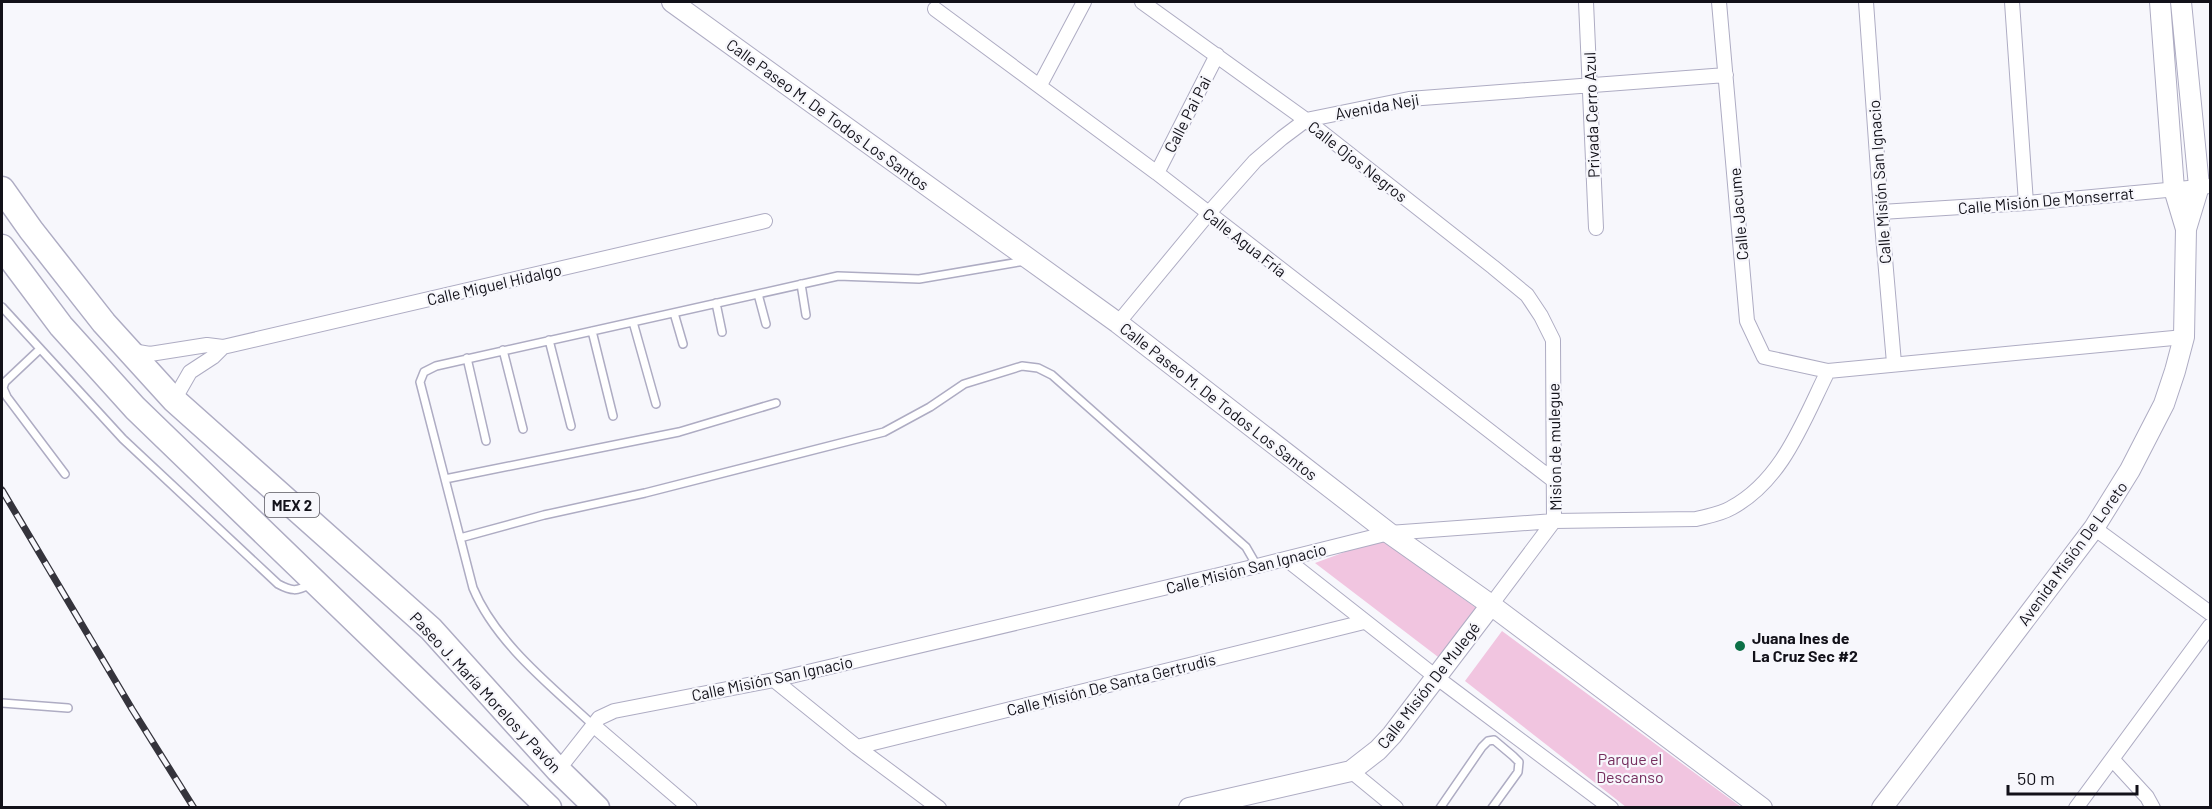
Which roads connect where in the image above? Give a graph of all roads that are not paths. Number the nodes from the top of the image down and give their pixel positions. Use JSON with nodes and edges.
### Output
{"nodes":[{"id":1,"x":672,"y":2,"type":"edge"},
{"id":2,"x":1084,"y":2,"type":"edge"},
{"id":3,"x":1142,"y":2,"type":"edge"},
{"id":4,"x":1586,"y":2,"type":"edge"},
{"id":5,"x":1719,"y":2,"type":"edge"},
{"id":6,"x":1866,"y":2,"type":"edge"},
{"id":7,"x":2012,"y":2,"type":"edge"},
{"id":8,"x":2160,"y":2,"type":"edge"},
{"id":9,"x":2181,"y":2,"type":"edge"},
{"id":10,"x":935,"y":9,"type":"dead end"},
{"id":11,"x":1217,"y":55,"type":"junction"},
{"id":12,"x":1726,"y":75,"type":"junction"},
{"id":13,"x":1040,"y":85,"type":"junction"},
{"id":14,"x":1589,"y":85,"type":"junction"},
{"id":15,"x":1306,"y":120,"type":"junction"},
{"id":16,"x":1157,"y":173,"type":"junction"},
{"id":17,"x":2205,"y":186,"type":"edge"},
{"id":18,"x":2,"y":189,"type":"edge"},
{"id":19,"x":2174,"y":189,"type":"junction"},
{"id":20,"x":2026,"y":203,"type":"junction"},
{"id":21,"x":1881,"y":212,"type":"junction"},
{"id":22,"x":1208,"y":213,"type":"junction"},
{"id":23,"x":765,"y":221,"type":"dead end"},
{"id":24,"x":1596,"y":228,"type":"dead end"},
{"id":25,"x":2186,"y":229,"type":"junction"},
{"id":26,"x":2,"y":247,"type":"edge"},
{"id":27,"x":1031,"y":260,"type":"junction"},
{"id":28,"x":801,"y":285,"type":"junction"},
{"id":29,"x":758,"y":294,"type":"junction"},
{"id":30,"x":716,"y":303,"type":"junction"},
{"id":31,"x":2,"y":307,"type":"edge"},
{"id":32,"x":674,"y":313,"type":"junction"},
{"id":33,"x":806,"y":315,"type":"dead end"},
{"id":34,"x":633,"y":322,"type":"junction"},
{"id":35,"x":1118,"y":323,"type":"junction"},
{"id":36,"x":766,"y":324,"type":"dead end"},
{"id":37,"x":592,"y":331,"type":"junction"},
{"id":38,"x":722,"y":332,"type":"dead end"},
{"id":39,"x":2184,"y":338,"type":"junction"},
{"id":40,"x":549,"y":340,"type":"junction"},
{"id":41,"x":1553,"y":340,"type":"joint"},
{"id":42,"x":683,"y":344,"type":"dead end"},
{"id":43,"x":223,"y":347,"type":"junction"},
{"id":44,"x":40,"y":349,"type":"junction"},
{"id":45,"x":503,"y":350,"type":"junction"},
{"id":46,"x":130,"y":351,"type":"junction"},
{"id":47,"x":467,"y":358,"type":"junction"},
{"id":48,"x":1894,"y":363,"type":"junction"},
{"id":49,"x":1828,"y":370,"type":"junction"},
{"id":50,"x":174,"y":400,"type":"junction"},
{"id":51,"x":776,"y":403,"type":"dead end"},
{"id":52,"x":656,"y":404,"type":"dead end"},
{"id":53,"x":613,"y":416,"type":"dead end"},
{"id":54,"x":571,"y":426,"type":"dead end"},
{"id":55,"x":524,"y":429,"type":"dead end"},
{"id":56,"x":486,"y":441,"type":"dead end"},
{"id":57,"x":65,"y":474,"type":"dead end"},
{"id":58,"x":445,"y":479,"type":"junction"},
{"id":59,"x":1553,"y":480,"type":"junction"},
{"id":60,"x":1554,"y":521,"type":"junction"},
{"id":61,"x":2094,"y":528,"type":"junction"},
{"id":62,"x":1389,"y":533,"type":"junction"},
{"id":63,"x":460,"y":538,"type":"junction"},
{"id":64,"x":1286,"y":560,"type":"junction"},
{"id":65,"x":1257,"y":566,"type":"junction"},
{"id":66,"x":315,"y":581,"type":"junction"},
{"id":67,"x":1491,"y":605,"type":"junction"},
{"id":68,"x":2211,"y":614,"type":"edge"},
{"id":69,"x":1364,"y":622,"type":"junction"},
{"id":70,"x":2211,"y":626,"type":"edge"},
{"id":71,"x":1436,"y":677,"type":"junction"},
{"id":72,"x":774,"y":680,"type":"junction"},
{"id":73,"x":2,"y":703,"type":"edge"},
{"id":74,"x":68,"y":708,"type":"dead end"},
{"id":75,"x":593,"y":725,"type":"junction"},
{"id":76,"x":857,"y":747,"type":"junction"},
{"id":77,"x":2113,"y":760,"type":"junction"},
{"id":78,"x":558,"y":770,"type":"junction"},
{"id":79,"x":1351,"y":771,"type":"junction"},
{"id":80,"x":549,"y":807,"type":"edge"},
{"id":81,"x":597,"y":807,"type":"edge"},
{"id":82,"x":690,"y":807,"type":"edge"},
{"id":83,"x":939,"y":807,"type":"edge"},
{"id":84,"x":1189,"y":807,"type":"edge"},
{"id":85,"x":1396,"y":807,"type":"edge"},
{"id":86,"x":1440,"y":807,"type":"edge"},
{"id":87,"x":1492,"y":807,"type":"edge"},
{"id":88,"x":1611,"y":807,"type":"edge"},
{"id":89,"x":1762,"y":807,"type":"edge"},
{"id":90,"x":1882,"y":807,"type":"edge"},
{"id":91,"x":2076,"y":807,"type":"edge"},
{"id":92,"x":2153,"y":807,"type":"edge"}],
"edges":[{"from":1,"to":27,"type":"main road","name":"Calle Paseo M. De Todos Los Santos"},
{"from":2,"to":13,"type":"street"},
{"from":3,"to":11,"type":"street","name":"Calle Ojos Negros"},
{"from":4,"to":14,"type":"street","name":"Privada Cerro Azul"},
{"from":5,"to":12,"type":"street","name":"Calle Jacume"},
{"from":6,"to":21,"type":"street","name":"Calle Misión San Ignacio"},
{"from":7,"to":20,"type":"street"},
{"from":8,"to":19,"type":"main road"},
{"from":9,"to":17,"type":"main road"},
{"from":10,"to":13,"type":"street","name":"Calle Agua Fría"},
{"from":11,"to":15,"type":"street","name":"Calle Ojos Negros"},
{"from":11,"to":16,"type":"street","name":"Calle Pai Pai"},
{"from":12,"to":14,"type":"street","name":"Avenida Neji"},
{"from":12,"to":49,"type":"street","name":"Calle Jacume"},
{"from":13,"to":16,"type":"street","name":"Calle Agua Fría"},
{"from":14,"to":15,"type":"street","name":"Avenida Neji"},
{"from":14,"to":24,"type":"street","name":"Privada Cerro Azul"},
{"from":15,"to":22,"type":"street","name":"Avenida Neji"},
{"from":15,"to":41,"type":"street","name":"Calle Ojos Negros"},
{"from":16,"to":22,"type":"street","name":"Calle Agua Fría"},
{"from":17,"to":19,"type":"street","name":"Calle Misión De Monserrat"},
{"from":17,"to":25,"type":"main road"},
{"from":18,"to":46,"type":"highway","name":"Paseo J. María Morelos y Pavón","number":"MEX 2"},
{"from":19,"to":20,"type":"street","name":"Calle Misión De Monserrat"},
{"from":19,"to":25,"type":"main road"},
{"from":20,"to":21,"type":"street","name":"Calle Misión De Monserrat"},
{"from":21,"to":48,"type":"street","name":"Calle Misión San Ignacio"},
{"from":22,"to":35,"type":"street","name":"Avenida Neji"},
{"from":22,"to":59,"type":"street","name":"Calle Agua Fría"},
{"from":23,"to":43,"type":"street","name":"Calle Miguel Hidalgo"},
{"from":25,"to":39,"type":"main road","name":"Avenida Misión De Loreto"},
{"from":26,"to":66,"type":"highway","name":"Paseo J. María Morelos y Pavón","number":"MEX 2"},
{"from":27,"to":28,"type":"lane"},
{"from":27,"to":35,"type":"main road","name":"Calle Paseo M. De Todos Los Santos"},
{"from":28,"to":29,"type":"lane"},
{"from":28,"to":33,"type":"lane"},
{"from":29,"to":30,"type":"lane"},
{"from":29,"to":36,"type":"lane"},
{"from":30,"to":32,"type":"lane"},
{"from":30,"to":38,"type":"lane"},
{"from":31,"to":44,"type":"lane"},
{"from":32,"to":34,"type":"lane"},
{"from":32,"to":42,"type":"lane"},
{"from":34,"to":37,"type":"lane"},
{"from":34,"to":52,"type":"lane"},
{"from":35,"to":62,"type":"main road","name":"Calle Paseo M. De Todos Los Santos"},
{"from":37,"to":40,"type":"lane"},
{"from":37,"to":53,"type":"lane"},
{"from":39,"to":48,"type":"street"},
{"from":39,"to":61,"type":"main road","name":"Avenida Misión De Loreto"},
{"from":40,"to":45,"type":"lane"},
{"from":40,"to":54,"type":"lane"},
{"from":41,"to":59,"type":"street","name":"Mision de mulegue"},
{"from":43,"to":46,"type":"street","name":"Calle Miguel Hidalgo"},
{"from":43,"to":50,"type":"street","name":"Calle Miguel Hidalgo"},
{"from":44,"to":57,"type":"lane"},
{"from":44,"to":66,"type":"lane"},
{"from":45,"to":47,"type":"lane"},
{"from":45,"to":55,"type":"lane"},
{"from":46,"to":50,"type":"highway","name":"Paseo J. María Morelos y Pavón","number":"MEX 2"},
{"from":47,"to":56,"type":"lane"},
{"from":47,"to":58,"type":"lane"},
{"from":48,"to":49,"type":"street"},
{"from":49,"to":60,"type":"street","name":"Calle Misión San Ignacio"},
{"from":50,"to":78,"type":"highway","name":"Paseo J. María Morelos y Pavón","number":"MEX 2"},
{"from":51,"to":58,"type":"lane"},
{"from":58,"to":63,"type":"lane"},
{"from":59,"to":60,"type":"street","name":"Mision de mulegue"},
{"from":60,"to":62,"type":"street","name":"Calle Misión San Ignacio"},
{"from":60,"to":67,"type":"street","name":"Mision de mulegue"},
{"from":61,"to":68,"type":"street"},
{"from":61,"to":90,"type":"main road","name":"Avenida Misión De Loreto"},
{"from":62,"to":64,"type":"street","name":"Calle Misión San Ignacio"},
{"from":62,"to":67,"type":"main road","name":"Calle Paseo M. De Todos Los Santos"},
{"from":63,"to":65,"type":"lane"},
{"from":63,"to":75,"type":"lane"},
{"from":64,"to":65,"type":"street","name":"Calle Misión San Ignacio"},
{"from":64,"to":69,"type":"street"},
{"from":65,"to":72,"type":"street","name":"Calle Misión San Ignacio"},
{"from":66,"to":80,"type":"highway","name":"Paseo J. María Morelos y Pavón","number":"MEX 2"},
{"from":67,"to":71,"type":"main road","name":"Calle Misión De Mulegé"},
{"from":67,"to":89,"type":"main road","name":"Calle Paseo M. De Todos Los Santos"},
{"from":69,"to":71,"type":"street"},
{"from":69,"to":76,"type":"street","name":"Calle Misión De Santa Gertrudis"},
{"from":70,"to":77,"type":"street"},
{"from":71,"to":79,"type":"main road","name":"Calle Misión De Mulegé"},
{"from":71,"to":88,"type":"street"},
{"from":72,"to":75,"type":"street","name":"Calle Misión San Ignacio"},
{"from":72,"to":76,"type":"street"},
{"from":73,"to":74,"type":"lane"},
{"from":75,"to":78,"type":"street","name":"Calle Misión San Ignacio"},
{"from":75,"to":82,"type":"street"},
{"from":76,"to":83,"type":"street"},
{"from":77,"to":91,"type":"street"},
{"from":77,"to":92,"type":"street"},
{"from":78,"to":81,"type":"highway","name":"Paseo J. María Morelos y Pavón","number":"MEX 2"},
{"from":79,"to":84,"type":"main road","name":"Calle Misión De Mulegé"},
{"from":79,"to":85,"type":"street"},
{"from":86,"to":87,"type":"lane"}]}
